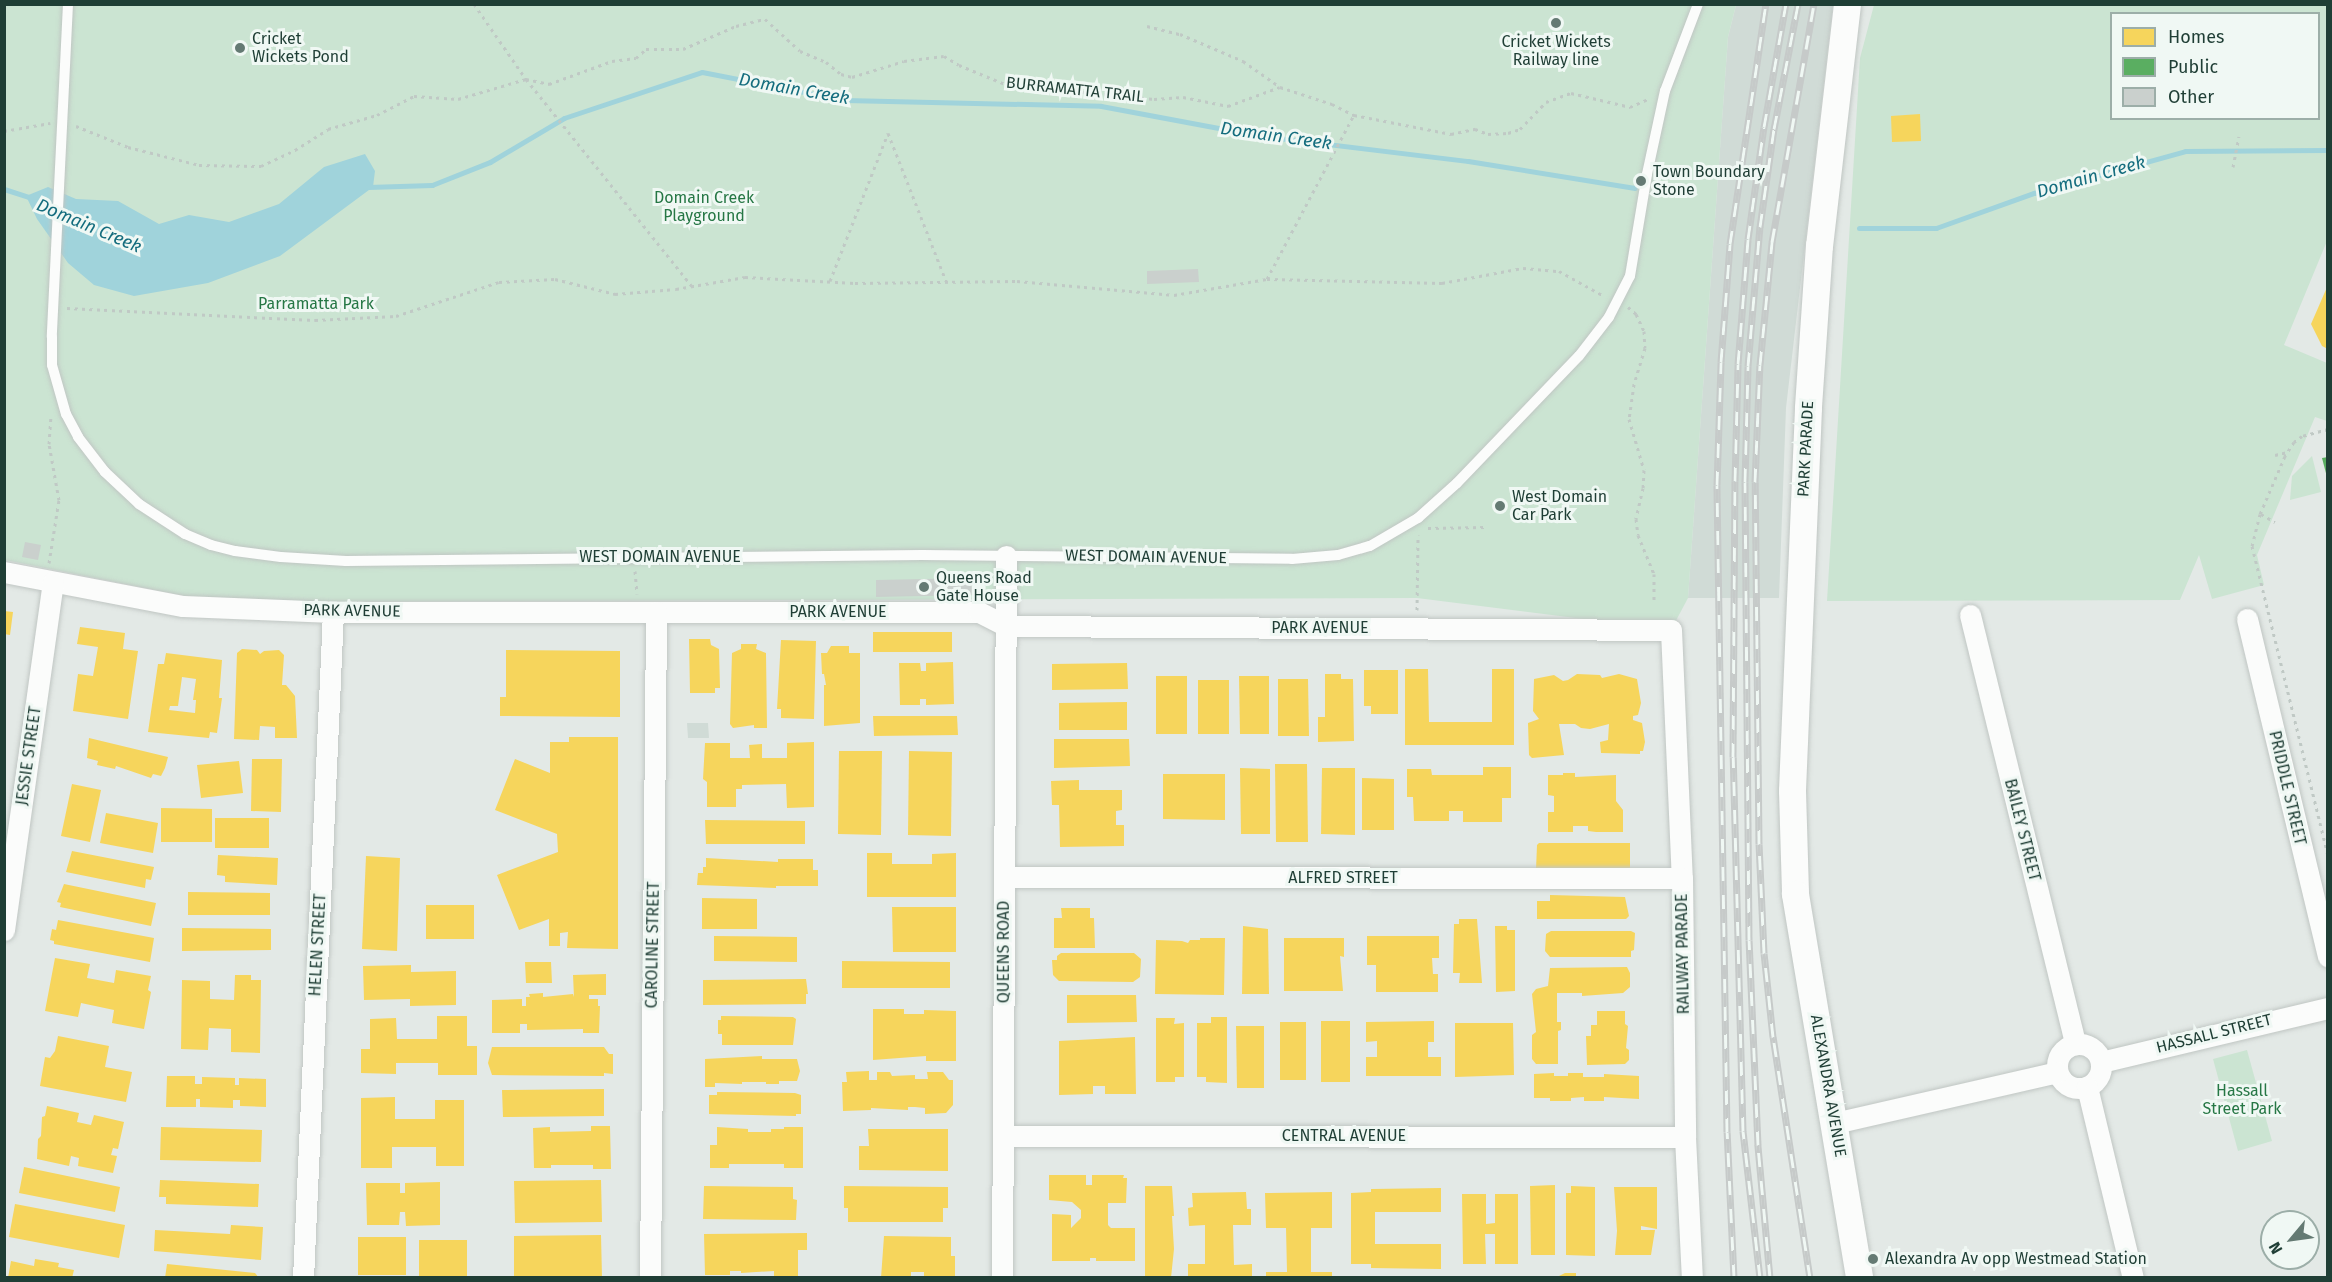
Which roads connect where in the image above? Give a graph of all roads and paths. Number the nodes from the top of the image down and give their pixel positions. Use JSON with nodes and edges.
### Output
{"nodes":[{"id":1,"x":69,"y":4,"type":"edge"},
{"id":2,"x":474,"y":4,"type":"edge"},
{"id":3,"x":1698,"y":4,"type":"edge"},
{"id":4,"x":1847,"y":4,"type":"edge"},
{"id":5,"x":1147,"y":26,"type":"dead end"},
{"id":6,"x":526,"y":78,"type":"junction"},
{"id":7,"x":1280,"y":87,"type":"junction"},
{"id":8,"x":1665,"y":91,"type":"junction"},
{"id":9,"x":1354,"y":115,"type":"junction"},
{"id":10,"x":61,"y":121,"type":"junction"},
{"id":11,"x":4,"y":131,"type":"edge"},
{"id":12,"x":2239,"y":138,"type":"dead end"},
{"id":13,"x":2233,"y":165,"type":"dead end"},
{"id":14,"x":1267,"y":279,"type":"junction"},
{"id":15,"x":830,"y":281,"type":"junction"},
{"id":16,"x":946,"y":282,"type":"junction"},
{"id":17,"x":692,"y":286,"type":"junction"},
{"id":18,"x":1618,"y":301,"type":"junction"},
{"id":19,"x":53,"y":307,"type":"junction"},
{"id":20,"x":51,"y":410,"type":"dead end"},
{"id":21,"x":2328,"y":429,"type":"edge"},
{"id":22,"x":2288,"y":452,"type":"junction"},
{"id":23,"x":2275,"y":455,"type":"dead end"},
{"id":24,"x":2260,"y":514,"type":"junction"},
{"id":25,"x":1418,"y":518,"type":"junction"},
{"id":26,"x":2275,"y":522,"type":"dead end"},
{"id":27,"x":1486,"y":527,"type":"dead end"},
{"id":28,"x":1006,"y":556,"type":"junction"},
{"id":29,"x":634,"y":557,"type":"junction"},
{"id":30,"x":4,"y":572,"type":"edge"},
{"id":31,"x":53,"y":582,"type":"junction"},
{"id":32,"x":1654,"y":602,"type":"dead end"},
{"id":33,"x":333,"y":612,"type":"junction"},
{"id":34,"x":647,"y":612,"type":"junction"},
{"id":35,"x":1970,"y":615,"type":"dead end"},
{"id":36,"x":2247,"y":619,"type":"dead end"},
{"id":37,"x":1006,"y":626,"type":"junction"},
{"id":38,"x":1417,"y":629,"type":"junction"},
{"id":39,"x":1671,"y":630,"type":"joint"},
{"id":40,"x":2328,"y":855,"type":"edge"},
{"id":41,"x":1005,"y":877,"type":"junction"},
{"id":42,"x":1682,"y":878,"type":"junction"},
{"id":43,"x":1795,"y":894,"type":"joint"},
{"id":44,"x":4,"y":930,"type":"edge"},
{"id":45,"x":2328,"y":956,"type":"edge"},
{"id":46,"x":2328,"y":1008,"type":"edge"},
{"id":47,"x":2075,"y":1044,"type":"junction"},
{"id":48,"x":2101,"y":1062,"type":"junction"},
{"id":49,"x":2057,"y":1072,"type":"junction"},
{"id":50,"x":2087,"y":1088,"type":"junction"},
{"id":51,"x":1835,"y":1123,"type":"junction"},
{"id":52,"x":1004,"y":1136,"type":"junction"},
{"id":53,"x":1685,"y":1137,"type":"junction"},
{"id":54,"x":303,"y":1278,"type":"edge"},
{"id":55,"x":650,"y":1278,"type":"edge"},
{"id":56,"x":1002,"y":1278,"type":"edge"},
{"id":57,"x":1692,"y":1278,"type":"edge"},
{"id":58,"x":1859,"y":1278,"type":"edge"},
{"id":59,"x":2133,"y":1278,"type":"edge"}],
"edges":[{"from":1,"to":10,"type":"lane","name":"WEST DOMAIN AVENUE"},
{"from":2,"to":6,"type":"path"},
{"from":3,"to":8,"type":"lane"},
{"from":4,"to":43,"type":"street","name":"PARK PARADE"},
{"from":5,"to":7,"type":"path"},
{"from":6,"to":7,"type":"path","name":"BURRAMATTA TRAIL"},
{"from":6,"to":10,"type":"path","name":"BURRAMATTA TRAIL"},
{"from":6,"to":17,"type":"path"},
{"from":7,"to":9,"type":"path"},
{"from":8,"to":9,"type":"path"},
{"from":8,"to":18,"type":"lane"},
{"from":9,"to":14,"type":"path"},
{"from":10,"to":11,"type":"path"},
{"from":10,"to":19,"type":"lane","name":"WEST DOMAIN AVENUE"},
{"from":12,"to":13,"type":"path"},
{"from":14,"to":16,"type":"path"},
{"from":14,"to":18,"type":"path"},
{"from":15,"to":16,"type":"path"},
{"from":15,"to":16,"type":"path"},
{"from":15,"to":17,"type":"path"},
{"from":17,"to":19,"type":"path"},
{"from":18,"to":25,"type":"lane","name":"WEST DOMAIN AVENUE"},
{"from":18,"to":32,"type":"path"},
{"from":19,"to":29,"type":"lane","name":"WEST DOMAIN AVENUE"},
{"from":20,"to":31,"type":"path"},
{"from":21,"to":22,"type":"path"},
{"from":22,"to":23,"type":"path"},
{"from":22,"to":24,"type":"path"},
{"from":24,"to":26,"type":"path"},
{"from":24,"to":40,"type":"path"},
{"from":25,"to":27,"type":"path"},
{"from":25,"to":28,"type":"lane","name":"WEST DOMAIN AVENUE"},
{"from":25,"to":38,"type":"path"},
{"from":28,"to":29,"type":"lane","name":"WEST DOMAIN AVENUE"},
{"from":28,"to":37,"type":"street","name":"QUEENS ROAD"},
{"from":29,"to":34,"type":"path"},
{"from":30,"to":31,"type":"street","name":"PARK AVENUE"},
{"from":31,"to":33,"type":"street","name":"PARK AVENUE"},
{"from":31,"to":44,"type":"street","name":"JESSIE STREET"},
{"from":33,"to":34,"type":"street","name":"PARK AVENUE"},
{"from":33,"to":54,"type":"street","name":"HELEN STREET"},
{"from":34,"to":37,"type":"street","name":"PARK AVENUE"},
{"from":34,"to":55,"type":"street","name":"CAROLINE STREET"},
{"from":35,"to":47,"type":"street","name":"BAILEY STREET"},
{"from":36,"to":45,"type":"street","name":"PRIDDLE STREET"},
{"from":37,"to":38,"type":"street","name":"PARK AVENUE"},
{"from":37,"to":41,"type":"street","name":"QUEENS ROAD"},
{"from":38,"to":39,"type":"street","name":"PARK AVENUE"},
{"from":39,"to":42,"type":"street","name":"RAILWAY PARADE"},
{"from":41,"to":42,"type":"street","name":"ALFRED STREET"},
{"from":41,"to":52,"type":"street","name":"QUEENS ROAD"},
{"from":42,"to":53,"type":"street","name":"RAILWAY PARADE"},
{"from":43,"to":51,"type":"street","name":"ALEXANDRA AVENUE"},
{"from":46,"to":48,"type":"street","name":"HASSALL STREET"},
{"from":47,"to":48,"type":"street"},
{"from":47,"to":49,"type":"street"},
{"from":48,"to":50,"type":"street"},
{"from":49,"to":50,"type":"street"},
{"from":49,"to":51,"type":"street"},
{"from":50,"to":59,"type":"street"},
{"from":51,"to":58,"type":"street","name":"ALEXANDRA AVENUE"},
{"from":52,"to":53,"type":"street","name":"CENTRAL AVENUE"},
{"from":52,"to":56,"type":"street","name":"QUEENS ROAD"},
{"from":53,"to":57,"type":"street","name":"RAILWAY PARADE"}]}
